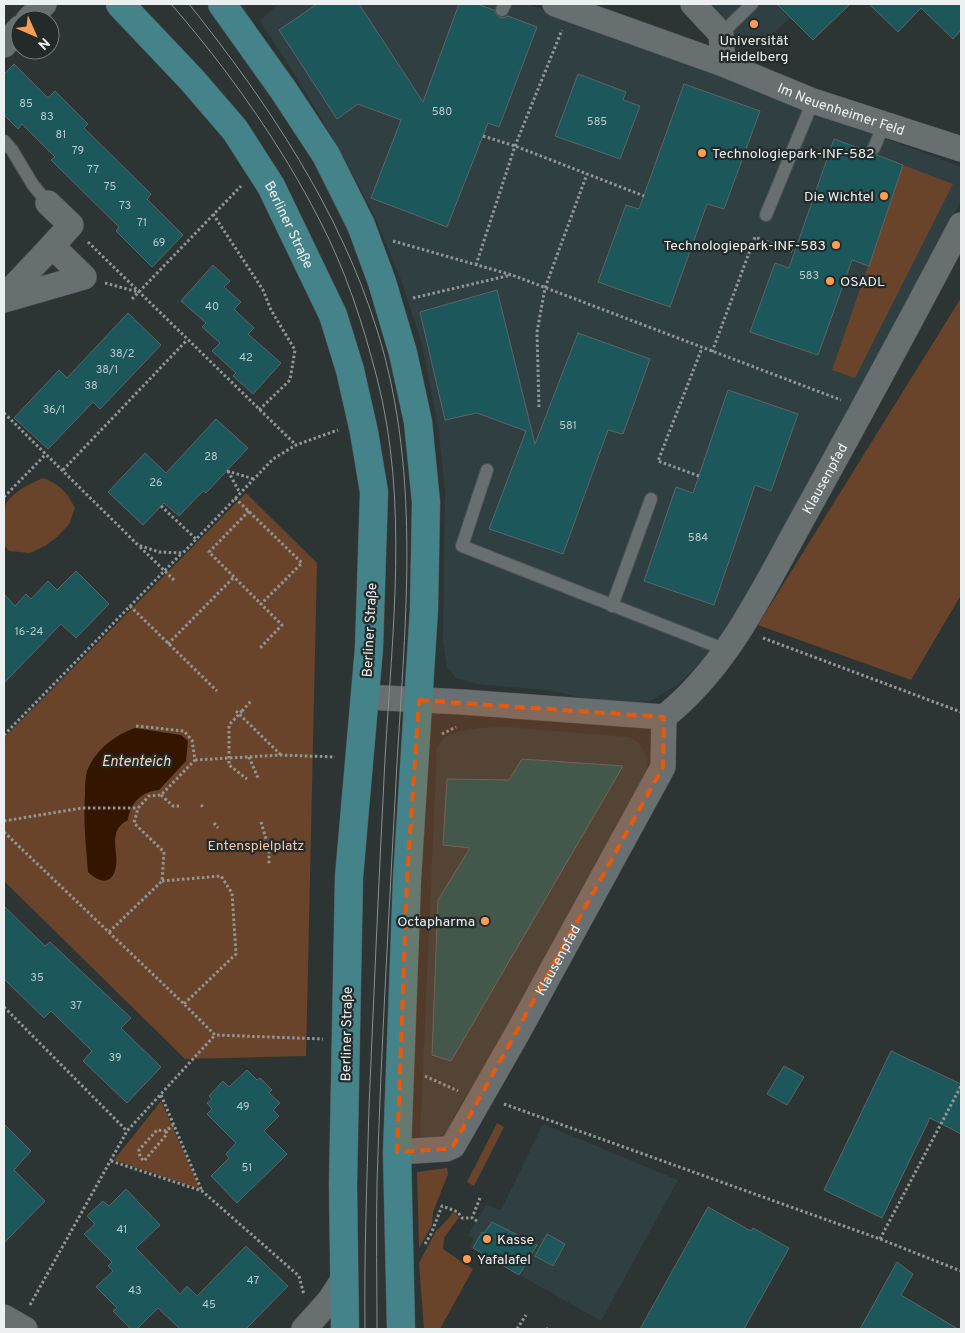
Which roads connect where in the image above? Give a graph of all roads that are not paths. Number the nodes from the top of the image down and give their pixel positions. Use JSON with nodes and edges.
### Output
{"nodes":[{"id":1,"x":120,"y":4,"type":"edge"},
{"id":2,"x":222,"y":4,"type":"edge"},
{"id":3,"x":693,"y":4,"type":"edge"},
{"id":4,"x":752,"y":4,"type":"edge"},
{"id":5,"x":563,"y":6,"type":"edge"},
{"id":6,"x":721,"y":34,"type":"junction"},
{"id":7,"x":723,"y":64,"type":"junction"},
{"id":8,"x":813,"y":101,"type":"junction"},
{"id":9,"x":884,"y":124,"type":"junction"},
{"id":10,"x":4,"y":141,"type":"edge"},
{"id":11,"x":874,"y":148,"type":"dead end"},
{"id":12,"x":961,"y":149,"type":"edge"},
{"id":13,"x":48,"y":203,"type":"joint"},
{"id":14,"x":766,"y":215,"type":"dead end"},
{"id":15,"x":961,"y":225,"type":"edge"},
{"id":16,"x":52,"y":246,"type":"junction"},
{"id":17,"x":4,"y":299,"type":"edge"},
{"id":18,"x":487,"y":470,"type":"dead end"},
{"id":19,"x":651,"y":499,"type":"dead end"},
{"id":20,"x":612,"y":606,"type":"junction"},
{"id":21,"x":726,"y":650,"type":"junction"},
{"id":22,"x":365,"y":697,"type":"junction"},
{"id":23,"x":419,"y":700,"type":"junction"},
{"id":24,"x":664,"y":717,"type":"junction"},
{"id":25,"x":397,"y":1152,"type":"junction"},
{"id":26,"x":344,"y":1278,"type":"junction"},
{"id":27,"x":308,"y":1326,"type":"edge"},
{"id":28,"x":345,"y":1329,"type":"edge"},
{"id":29,"x":400,"y":1329,"type":"edge"}],
"edges":[{"from":1,"to":22,"type":"main road","name":"Berliner Straße"},
{"from":2,"to":23,"type":"main road"},
{"from":3,"to":6,"type":"street"},
{"from":4,"to":6,"type":"lane"},
{"from":5,"to":7,"type":"street","name":"Im Neuenheimer Feld"},
{"from":6,"to":7,"type":"street"},
{"from":7,"to":8,"type":"street","name":"Im Neuenheimer Feld"},
{"from":8,"to":9,"type":"street","name":"Im Neuenheimer Feld"},
{"from":8,"to":14,"type":"lane"},
{"from":9,"to":11,"type":"lane"},
{"from":9,"to":12,"type":"street","name":"Im Neuenheimer Feld"},
{"from":10,"to":13,"type":"lane"},
{"from":13,"to":16,"type":"street"},
{"from":15,"to":21,"type":"street","name":"Klausenpfad"},
{"from":16,"to":17,"type":"street"},
{"from":16,"to":17,"type":"street"},
{"from":18,"to":20,"type":"lane"},
{"from":19,"to":20,"type":"lane"},
{"from":20,"to":21,"type":"lane"},
{"from":21,"to":24,"type":"street","name":"Klausenpfad"},
{"from":22,"to":23,"type":"street"},
{"from":22,"to":26,"type":"main road","name":"Berliner Straße"},
{"from":23,"to":24,"type":"street"},
{"from":23,"to":25,"type":"main road"},
{"from":24,"to":25,"type":"street","name":"Klausenpfad"},
{"from":25,"to":29,"type":"main road"},
{"from":26,"to":27,"type":"street"},
{"from":26,"to":28,"type":"main road","name":"Berliner Straße"}]}
